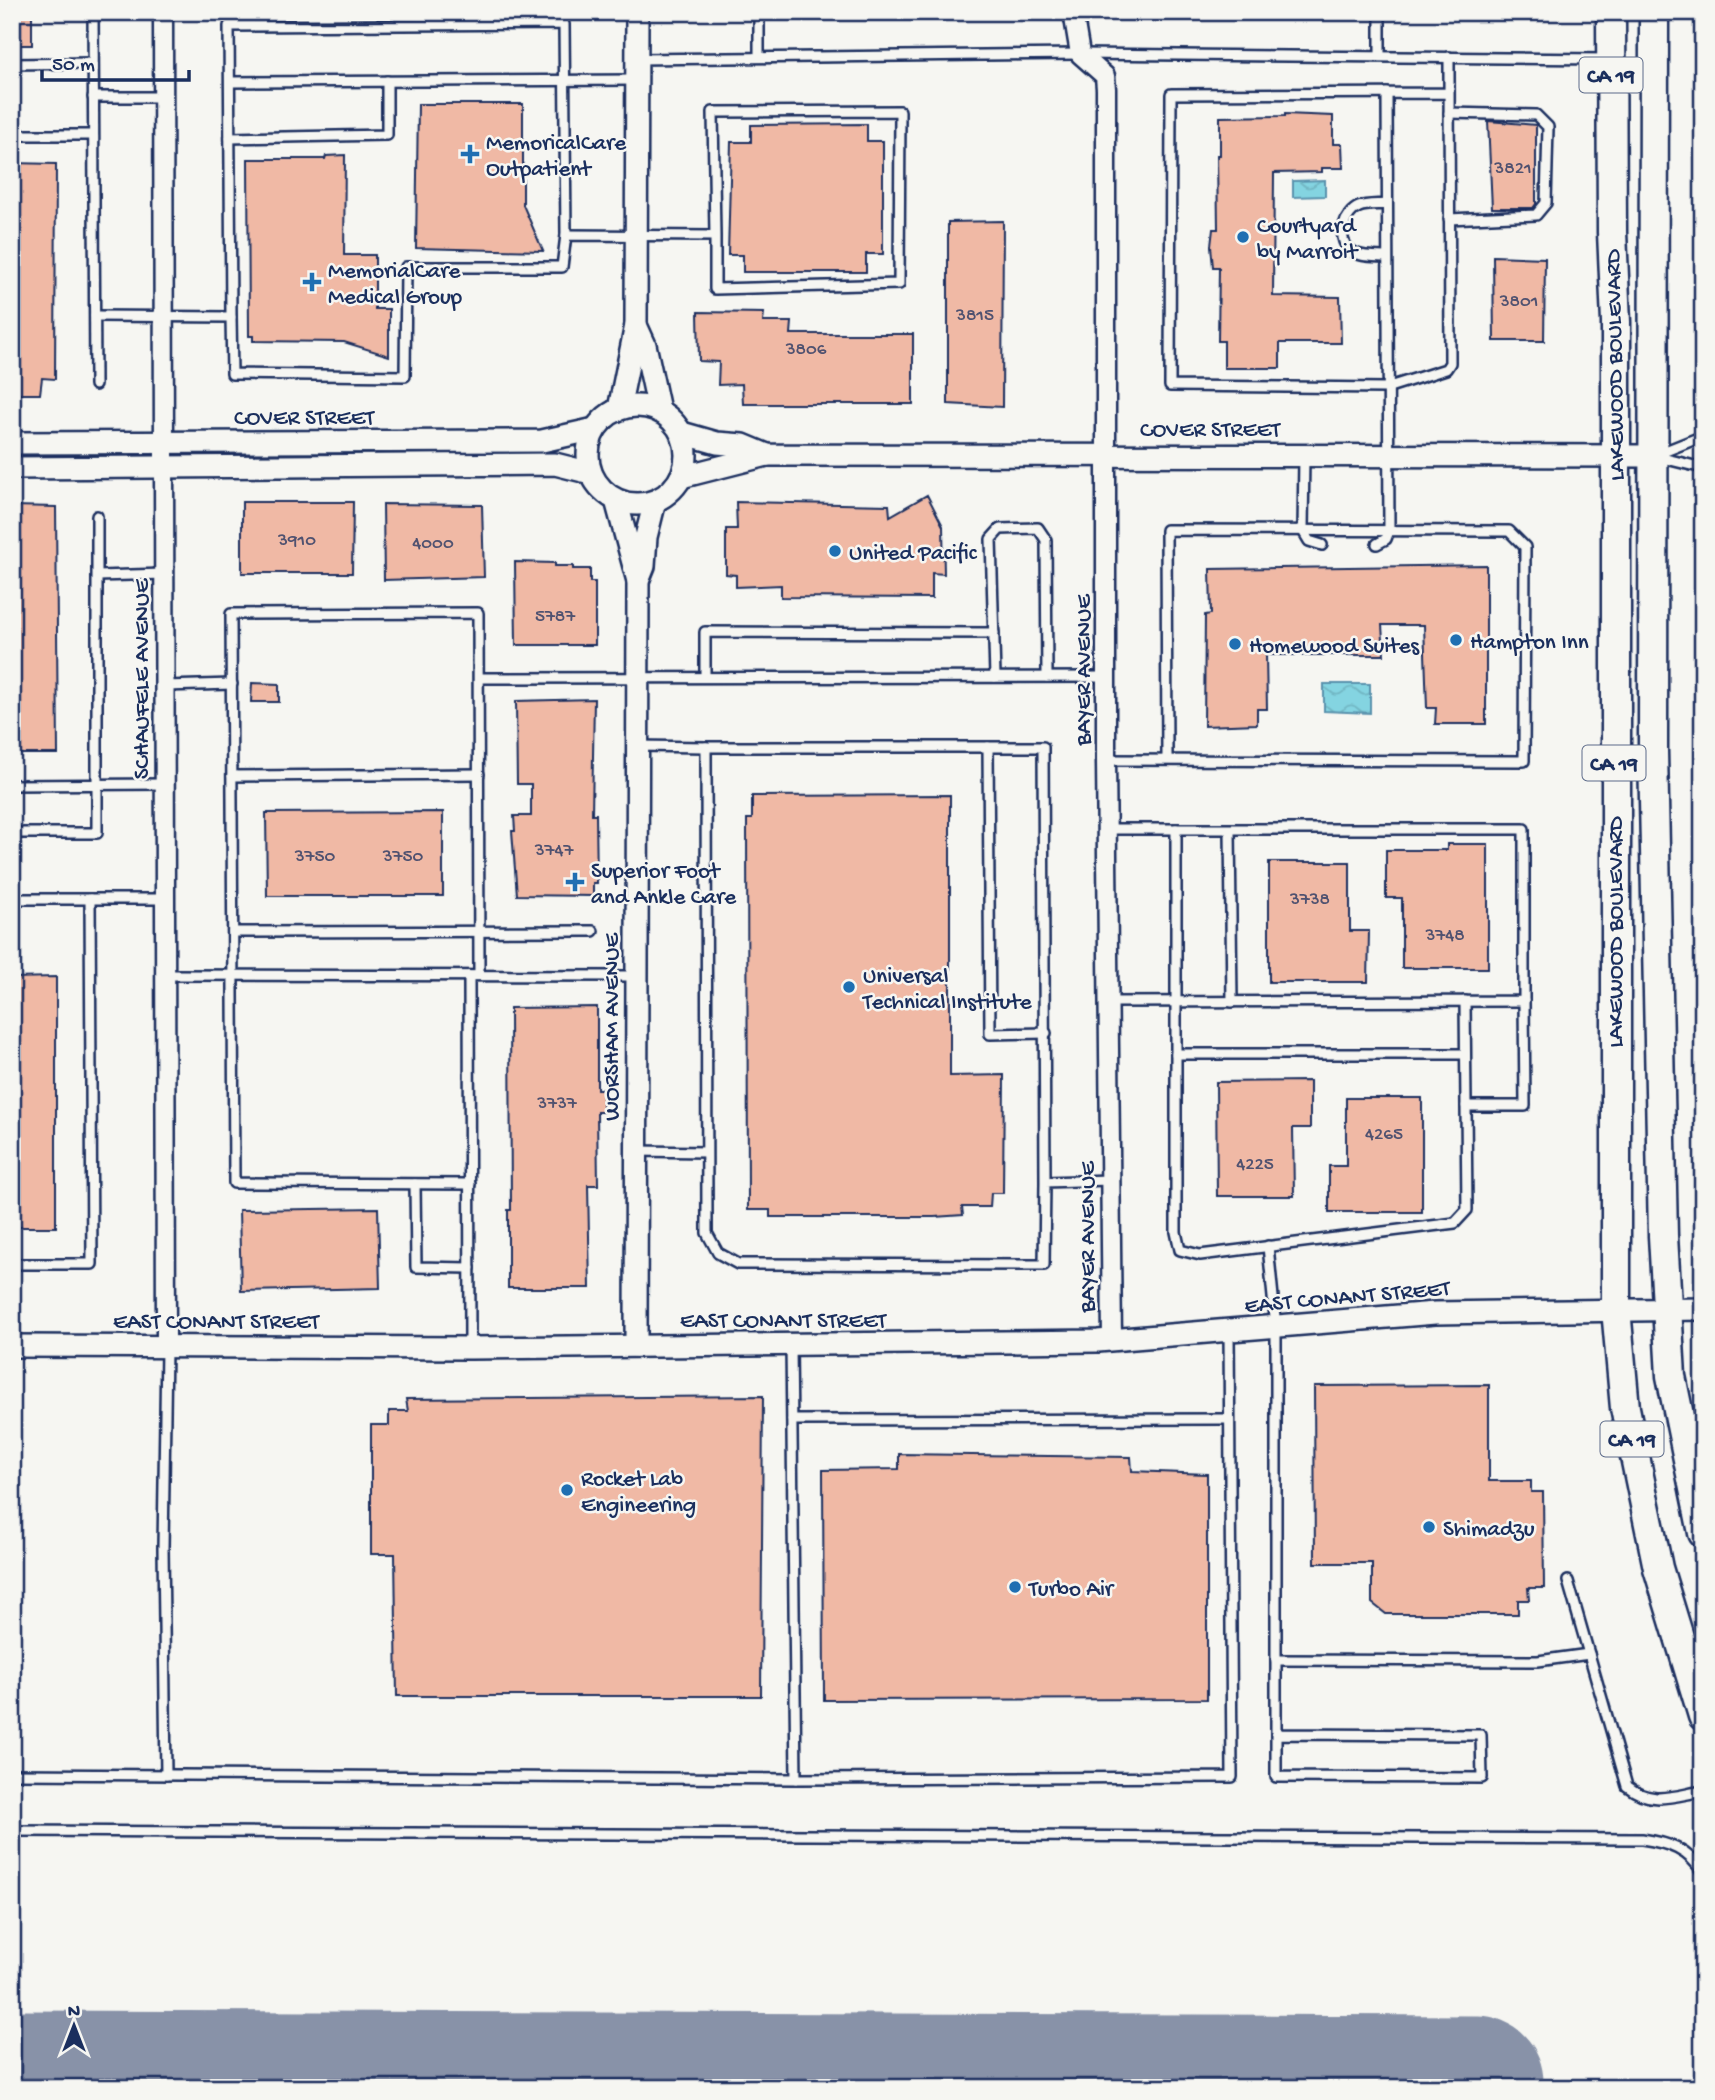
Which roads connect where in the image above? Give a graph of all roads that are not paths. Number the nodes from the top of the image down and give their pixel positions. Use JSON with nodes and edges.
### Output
{"nodes":[{"id":1,"x":93,"y":12,"type":"edge"},
{"id":2,"x":163,"y":12,"type":"edge"},
{"id":3,"x":637,"y":12,"type":"edge"},
{"id":4,"x":759,"y":12,"type":"edge"},
{"id":5,"x":1073,"y":12,"type":"edge"},
{"id":6,"x":1380,"y":12,"type":"edge"},
{"id":7,"x":1611,"y":12,"type":"edge"},
{"id":8,"x":1654,"y":12,"type":"edge"},
{"id":9,"x":1080,"y":54,"type":"junction"},
{"id":10,"x":1380,"y":55,"type":"junction"},
{"id":11,"x":759,"y":57,"type":"junction"},
{"id":12,"x":1449,"y":57,"type":"junction"},
{"id":13,"x":1611,"y":59,"type":"junction"},
{"id":14,"x":12,"y":64,"type":"edge"},
{"id":15,"x":92,"y":64,"type":"junction"},
{"id":16,"x":637,"y":69,"type":"junction"},
{"id":17,"x":565,"y":79,"type":"junction"},
{"id":18,"x":387,"y":81,"type":"junction"},
{"id":19,"x":230,"y":82,"type":"junction"},
{"id":20,"x":1387,"y":93,"type":"junction"},
{"id":21,"x":1449,"y":93,"type":"junction"},
{"id":22,"x":93,"y":97,"type":"junction"},
{"id":23,"x":163,"y":97,"type":"junction"},
{"id":24,"x":1449,"y":113,"type":"junction"},
{"id":25,"x":12,"y":135,"type":"edge"},
{"id":26,"x":93,"y":135,"type":"junction"},
{"id":27,"x":230,"y":138,"type":"junction"},
{"id":28,"x":1387,"y":204,"type":"junction"},
{"id":29,"x":1450,"y":219,"type":"junction"},
{"id":30,"x":566,"y":235,"type":"junction"},
{"id":31,"x":637,"y":236,"type":"junction"},
{"id":32,"x":715,"y":236,"type":"junction"},
{"id":33,"x":1387,"y":257,"type":"junction"},
{"id":34,"x":95,"y":316,"type":"junction"},
{"id":35,"x":231,"y":317,"type":"junction"},
{"id":36,"x":163,"y":318,"type":"junction"},
{"id":37,"x":636,"y":326,"type":"junction"},
{"id":38,"x":95,"y":386,"type":"dead end"},
{"id":39,"x":1386,"y":388,"type":"junction"},
{"id":40,"x":619,"y":409,"type":"junction"},
{"id":41,"x":659,"y":410,"type":"junction"},
{"id":42,"x":595,"y":429,"type":"junction"},
{"id":43,"x":682,"y":433,"type":"junction"},
{"id":44,"x":1703,"y":436,"type":"edge"},
{"id":45,"x":12,"y":443,"type":"edge"},
{"id":46,"x":164,"y":443,"type":"junction"},
{"id":47,"x":1108,"y":453,"type":"junction"},
{"id":48,"x":1304,"y":454,"type":"junction"},
{"id":49,"x":1388,"y":454,"type":"junction"},
{"id":50,"x":766,"y":455,"type":"junction"},
{"id":51,"x":1615,"y":455,"type":"junction"},
{"id":52,"x":1653,"y":456,"type":"junction"},
{"id":53,"x":12,"y":468,"type":"edge"},
{"id":54,"x":164,"y":468,"type":"junction"},
{"id":55,"x":1703,"y":468,"type":"edge"},
{"id":56,"x":591,"y":472,"type":"junction"},
{"id":57,"x":681,"y":477,"type":"junction"},
{"id":58,"x":616,"y":500,"type":"junction"},
{"id":59,"x":655,"y":501,"type":"junction"},
{"id":60,"x":97,"y":516,"type":"dead end"},
{"id":61,"x":1303,"y":531,"type":"junction"},
{"id":62,"x":1389,"y":531,"type":"junction"},
{"id":63,"x":1377,"y":544,"type":"dead end"},
{"id":64,"x":1322,"y":545,"type":"dead end"},
{"id":65,"x":164,"y":574,"type":"junction"},
{"id":66,"x":98,"y":576,"type":"junction"},
{"id":67,"x":638,"y":581,"type":"junction"},
{"id":68,"x":994,"y":634,"type":"junction"},
{"id":69,"x":705,"y":677,"type":"junction"},
{"id":70,"x":995,"y":677,"type":"junction"},
{"id":71,"x":1047,"y":677,"type":"junction"},
{"id":72,"x":1107,"y":677,"type":"junction"},
{"id":73,"x":479,"y":678,"type":"junction"},
{"id":74,"x":638,"y":678,"type":"junction"},
{"id":75,"x":232,"y":684,"type":"junction"},
{"id":76,"x":165,"y":686,"type":"junction"},
{"id":77,"x":637,"y":746,"type":"junction"},
{"id":78,"x":706,"y":747,"type":"junction"},
{"id":79,"x":988,"y":747,"type":"junction"},
{"id":80,"x":1167,"y":759,"type":"junction"},
{"id":81,"x":1106,"y":760,"type":"junction"},
{"id":82,"x":479,"y":774,"type":"junction"},
{"id":83,"x":232,"y":776,"type":"junction"},
{"id":84,"x":12,"y":785,"type":"edge"},
{"id":85,"x":98,"y":785,"type":"junction"},
{"id":86,"x":165,"y":785,"type":"junction"},
{"id":87,"x":1107,"y":829,"type":"junction"},
{"id":88,"x":1176,"y":829,"type":"junction"},
{"id":89,"x":1230,"y":830,"type":"junction"},
{"id":90,"x":12,"y":833,"type":"edge"},
{"id":91,"x":12,"y":899,"type":"edge"},
{"id":92,"x":90,"y":899,"type":"junction"},
{"id":93,"x":166,"y":899,"type":"junction"},
{"id":94,"x":479,"y":931,"type":"junction"},
{"id":95,"x":593,"y":931,"type":"dead end"},
{"id":96,"x":233,"y":932,"type":"junction"},
{"id":97,"x":166,"y":975,"type":"junction"},
{"id":98,"x":234,"y":975,"type":"junction"},
{"id":99,"x":474,"y":975,"type":"junction"},
{"id":100,"x":636,"y":976,"type":"junction"},
{"id":101,"x":1465,"y":1001,"type":"junction"},
{"id":102,"x":1524,"y":1001,"type":"junction"},
{"id":103,"x":1108,"y":1002,"type":"junction"},
{"id":104,"x":1177,"y":1002,"type":"junction"},
{"id":105,"x":1232,"y":1002,"type":"junction"},
{"id":106,"x":1046,"y":1033,"type":"junction"},
{"id":107,"x":1176,"y":1054,"type":"junction"},
{"id":108,"x":1465,"y":1054,"type":"junction"},
{"id":109,"x":1466,"y":1106,"type":"junction"},
{"id":110,"x":636,"y":1151,"type":"junction"},
{"id":111,"x":706,"y":1152,"type":"junction"},
{"id":112,"x":1110,"y":1180,"type":"junction"},
{"id":113,"x":1045,"y":1182,"type":"junction"},
{"id":114,"x":415,"y":1184,"type":"junction"},
{"id":115,"x":470,"y":1184,"type":"junction"},
{"id":116,"x":1268,"y":1247,"type":"junction"},
{"id":117,"x":12,"y":1264,"type":"edge"},
{"id":118,"x":470,"y":1268,"type":"junction"},
{"id":119,"x":1703,"y":1309,"type":"edge"},
{"id":120,"x":1616,"y":1310,"type":"junction"},
{"id":121,"x":1666,"y":1310,"type":"junction"},
{"id":122,"x":1276,"y":1328,"type":"junction"},
{"id":123,"x":1229,"y":1331,"type":"junction"},
{"id":124,"x":1112,"y":1340,"type":"junction"},
{"id":125,"x":791,"y":1345,"type":"junction"},
{"id":126,"x":12,"y":1346,"type":"edge"},
{"id":127,"x":166,"y":1346,"type":"junction"},
{"id":128,"x":636,"y":1346,"type":"junction"},
{"id":129,"x":470,"y":1348,"type":"junction"},
{"id":130,"x":1229,"y":1419,"type":"junction"},
{"id":131,"x":792,"y":1420,"type":"junction"},
{"id":132,"x":1703,"y":1533,"type":"edge"},
{"id":133,"x":1568,"y":1581,"type":"dead end"},
{"id":134,"x":1589,"y":1654,"type":"junction"},
{"id":135,"x":1276,"y":1660,"type":"junction"},
{"id":136,"x":1703,"y":1716,"type":"edge"},
{"id":137,"x":1276,"y":1734,"type":"junction"},
{"id":138,"x":12,"y":1774,"type":"edge"},
{"id":139,"x":166,"y":1775,"type":"junction"},
{"id":140,"x":796,"y":1779,"type":"junction"},
{"id":141,"x":1703,"y":1791,"type":"edge"},
{"id":142,"x":12,"y":1831,"type":"edge"},
{"id":143,"x":1703,"y":1873,"type":"edge"}],
"edges":[{"from":1,"to":15,"type":"lane"},
{"from":2,"to":23,"type":"street","name":"SCHAUFELE AVENUE"},
{"from":3,"to":16,"type":"street"},
{"from":4,"to":11,"type":"lane"},
{"from":5,"to":9,"type":"street"},
{"from":6,"to":10,"type":"lane"},
{"from":7,"to":13,"type":"main road","name":"LAKEWOOD BOULEVARD","number":"CA 19"},
{"from":8,"to":52,"type":"main road","name":"LAKEWOOD BOULEVARD","number":"CA 19"},
{"from":9,"to":10,"type":"lane"},
{"from":9,"to":11,"type":"lane"},
{"from":9,"to":47,"type":"street","name":"BAYER AVENUE"},
{"from":10,"to":12,"type":"lane"},
{"from":11,"to":16,"type":"lane"},
{"from":12,"to":13,"type":"lane"},
{"from":12,"to":21,"type":"lane"},
{"from":13,"to":51,"type":"main road","name":"LAKEWOOD BOULEVARD","number":"CA 19"},
{"from":14,"to":15,"type":"lane"},
{"from":15,"to":22,"type":"lane"},
{"from":16,"to":17,"type":"lane"},
{"from":16,"to":31,"type":"street"},
{"from":17,"to":18,"type":"lane"},
{"from":17,"to":19,"type":"lane"},
{"from":17,"to":30,"type":"lane"},
{"from":18,"to":19,"type":"lane"},
{"from":18,"to":27,"type":"lane"},
{"from":19,"to":27,"type":"lane"},
{"from":20,"to":21,"type":"lane"},
{"from":20,"to":28,"type":"lane"},
{"from":20,"to":39,"type":"lane"},
{"from":21,"to":24,"type":"lane"},
{"from":22,"to":23,"type":"lane"},
{"from":22,"to":26,"type":"lane"},
{"from":23,"to":36,"type":"street","name":"SCHAUFELE AVENUE"},
{"from":24,"to":29,"type":"lane"},
{"from":24,"to":29,"type":"lane"},
{"from":25,"to":26,"type":"lane"},
{"from":26,"to":34,"type":"lane"},
{"from":27,"to":35,"type":"lane"},
{"from":28,"to":33,"type":"lane"},
{"from":28,"to":33,"type":"lane"},
{"from":29,"to":39,"type":"lane"},
{"from":30,"to":31,"type":"lane"},
{"from":30,"to":35,"type":"lane"},
{"from":31,"to":32,"type":"lane"},
{"from":31,"to":37,"type":"street"},
{"from":32,"to":32,"type":"lane"},
{"from":33,"to":39,"type":"lane"},
{"from":34,"to":36,"type":"lane"},
{"from":34,"to":38,"type":"lane"},
{"from":35,"to":36,"type":"lane"},
{"from":36,"to":46,"type":"street","name":"SCHAUFELE AVENUE"},
{"from":37,"to":40,"type":"street"},
{"from":37,"to":41,"type":"street"},
{"from":39,"to":49,"type":"lane"},
{"from":40,"to":41,"type":"street"},
{"from":40,"to":42,"type":"street"},
{"from":41,"to":43,"type":"street"},
{"from":42,"to":46,"type":"street","name":"COVER STREET"},
{"from":42,"to":56,"type":"street"},
{"from":43,"to":50,"type":"street","name":"COVER STREET"},
{"from":43,"to":57,"type":"street"},
{"from":44,"to":52,"type":"lane"},
{"from":45,"to":46,"type":"street","name":"COVER STREET"},
{"from":46,"to":54,"type":"street","name":"SCHAUFELE AVENUE"},
{"from":47,"to":48,"type":"street","name":"COVER STREET"},
{"from":47,"to":50,"type":"street","name":"COVER STREET"},
{"from":47,"to":72,"type":"street","name":"BAYER AVENUE"},
{"from":48,"to":49,"type":"street","name":"COVER STREET"},
{"from":48,"to":61,"type":"lane"},
{"from":49,"to":51,"type":"street","name":"COVER STREET"},
{"from":49,"to":62,"type":"lane"},
{"from":50,"to":57,"type":"street","name":"COVER STREET"},
{"from":51,"to":52,"type":"street","name":"COVER STREET"},
{"from":51,"to":120,"type":"main road","name":"LAKEWOOD BOULEVARD","number":"CA 19"},
{"from":52,"to":55,"type":"lane"},
{"from":52,"to":121,"type":"main road","name":"LAKEWOOD BOULEVARD","number":"CA 19"},
{"from":53,"to":54,"type":"street"},
{"from":54,"to":56,"type":"street"},
{"from":54,"to":65,"type":"street","name":"SCHAUFELE AVENUE"},
{"from":56,"to":58,"type":"street"},
{"from":57,"to":59,"type":"street"},
{"from":58,"to":59,"type":"street"},
{"from":58,"to":67,"type":"street","name":"WORSHAM AVENUE"},
{"from":59,"to":67,"type":"street","name":"WORSHAM AVENUE"},
{"from":60,"to":66,"type":"lane"},
{"from":61,"to":62,"type":"lane"},
{"from":61,"to":64,"type":"lane"},
{"from":61,"to":80,"type":"lane"},
{"from":62,"to":63,"type":"lane"},
{"from":62,"to":80,"type":"lane"},
{"from":65,"to":66,"type":"lane"},
{"from":65,"to":76,"type":"street","name":"SCHAUFELE AVENUE"},
{"from":66,"to":85,"type":"lane"},
{"from":67,"to":74,"type":"street","name":"WORSHAM AVENUE"},
{"from":68,"to":69,"type":"lane"},
{"from":68,"to":70,"type":"lane"},
{"from":68,"to":71,"type":"lane"},
{"from":69,"to":70,"type":"lane"},
{"from":69,"to":74,"type":"lane"},
{"from":70,"to":71,"type":"lane"},
{"from":71,"to":72,"type":"lane"},
{"from":72,"to":81,"type":"street","name":"BAYER AVENUE"},
{"from":73,"to":74,"type":"lane"},
{"from":73,"to":75,"type":"lane"},
{"from":73,"to":82,"type":"lane"},
{"from":74,"to":77,"type":"street","name":"WORSHAM AVENUE"},
{"from":75,"to":76,"type":"lane"},
{"from":75,"to":83,"type":"lane"},
{"from":76,"to":86,"type":"street","name":"SCHAUFELE AVENUE"},
{"from":77,"to":78,"type":"lane"},
{"from":77,"to":100,"type":"street","name":"WORSHAM AVENUE"},
{"from":78,"to":79,"type":"lane"},
{"from":78,"to":111,"type":"lane"},
{"from":79,"to":106,"type":"lane"},
{"from":79,"to":106,"type":"lane"},
{"from":80,"to":81,"type":"lane"},
{"from":81,"to":87,"type":"street","name":"BAYER AVENUE"},
{"from":82,"to":83,"type":"lane"},
{"from":82,"to":94,"type":"lane"},
{"from":83,"to":96,"type":"lane"},
{"from":84,"to":85,"type":"lane"},
{"from":85,"to":86,"type":"lane"},
{"from":85,"to":90,"type":"lane"},
{"from":86,"to":93,"type":"street","name":"SCHAUFELE AVENUE"},
{"from":87,"to":88,"type":"lane"},
{"from":87,"to":103,"type":"street","name":"BAYER AVENUE"},
{"from":88,"to":89,"type":"lane"},
{"from":88,"to":104,"type":"lane"},
{"from":89,"to":102,"type":"lane"},
{"from":89,"to":105,"type":"lane"},
{"from":91,"to":92,"type":"lane"},
{"from":92,"to":93,"type":"lane"},
{"from":92,"to":117,"type":"lane"},
{"from":93,"to":97,"type":"street","name":"SCHAUFELE AVENUE"},
{"from":94,"to":95,"type":"lane"},
{"from":94,"to":96,"type":"lane"},
{"from":94,"to":99,"type":"lane"},
{"from":96,"to":98,"type":"lane"},
{"from":97,"to":98,"type":"lane"},
{"from":97,"to":127,"type":"street","name":"SCHAUFELE AVENUE"},
{"from":98,"to":99,"type":"lane"},
{"from":98,"to":114,"type":"lane"},
{"from":99,"to":100,"type":"lane"},
{"from":99,"to":115,"type":"lane"},
{"from":100,"to":110,"type":"street","name":"WORSHAM AVENUE"},
{"from":101,"to":102,"type":"lane"},
{"from":101,"to":105,"type":"lane"},
{"from":101,"to":108,"type":"lane"},
{"from":102,"to":109,"type":"lane"},
{"from":103,"to":104,"type":"lane"},
{"from":103,"to":112,"type":"street","name":"BAYER AVENUE"},
{"from":104,"to":105,"type":"lane"},
{"from":104,"to":107,"type":"lane"},
{"from":106,"to":113,"type":"lane"},
{"from":107,"to":108,"type":"lane"},
{"from":107,"to":116,"type":"lane"},
{"from":108,"to":109,"type":"lane"},
{"from":109,"to":116,"type":"lane"},
{"from":110,"to":111,"type":"lane"},
{"from":110,"to":128,"type":"street","name":"WORSHAM AVENUE"},
{"from":111,"to":113,"type":"lane"},
{"from":112,"to":113,"type":"lane"},
{"from":112,"to":124,"type":"street","name":"BAYER AVENUE"},
{"from":114,"to":115,"type":"lane"},
{"from":114,"to":118,"type":"lane"},
{"from":115,"to":118,"type":"lane"},
{"from":116,"to":122,"type":"lane"},
{"from":118,"to":129,"type":"lane"},
{"from":119,"to":121,"type":"street","name":"EAST CONANT STREET"},
{"from":120,"to":121,"type":"street","name":"EAST CONANT STREET"},
{"from":120,"to":122,"type":"street","name":"EAST CONANT STREET"},
{"from":120,"to":136,"type":"main road","name":"LAKEWOOD BOULEVARD","number":"CA 19"},
{"from":121,"to":132,"type":"main road","name":"LAKEWOOD BOULEVARD","number":"CA 19"},
{"from":122,"to":123,"type":"street","name":"EAST CONANT STREET"},
{"from":122,"to":135,"type":"lane"},
{"from":123,"to":124,"type":"street","name":"EAST CONANT STREET"},
{"from":123,"to":130,"type":"lane"},
{"from":124,"to":125,"type":"street","name":"EAST CONANT STREET"},
{"from":125,"to":128,"type":"street","name":"EAST CONANT STREET"},
{"from":125,"to":131,"type":"lane"},
{"from":126,"to":127,"type":"street","name":"EAST CONANT STREET"},
{"from":127,"to":129,"type":"street","name":"EAST CONANT STREET"},
{"from":127,"to":139,"type":"lane"},
{"from":128,"to":129,"type":"street","name":"EAST CONANT STREET"},
{"from":130,"to":131,"type":"lane"},
{"from":130,"to":140,"type":"lane"},
{"from":131,"to":140,"type":"lane"},
{"from":133,"to":134,"type":"lane"},
{"from":134,"to":135,"type":"lane"},
{"from":134,"to":141,"type":"lane"},
{"from":135,"to":137,"type":"lane"},
{"from":137,"to":137,"type":"lane"},
{"from":138,"to":139,"type":"lane"},
{"from":139,"to":140,"type":"lane"},
{"from":142,"to":143,"type":"lane"}]}
